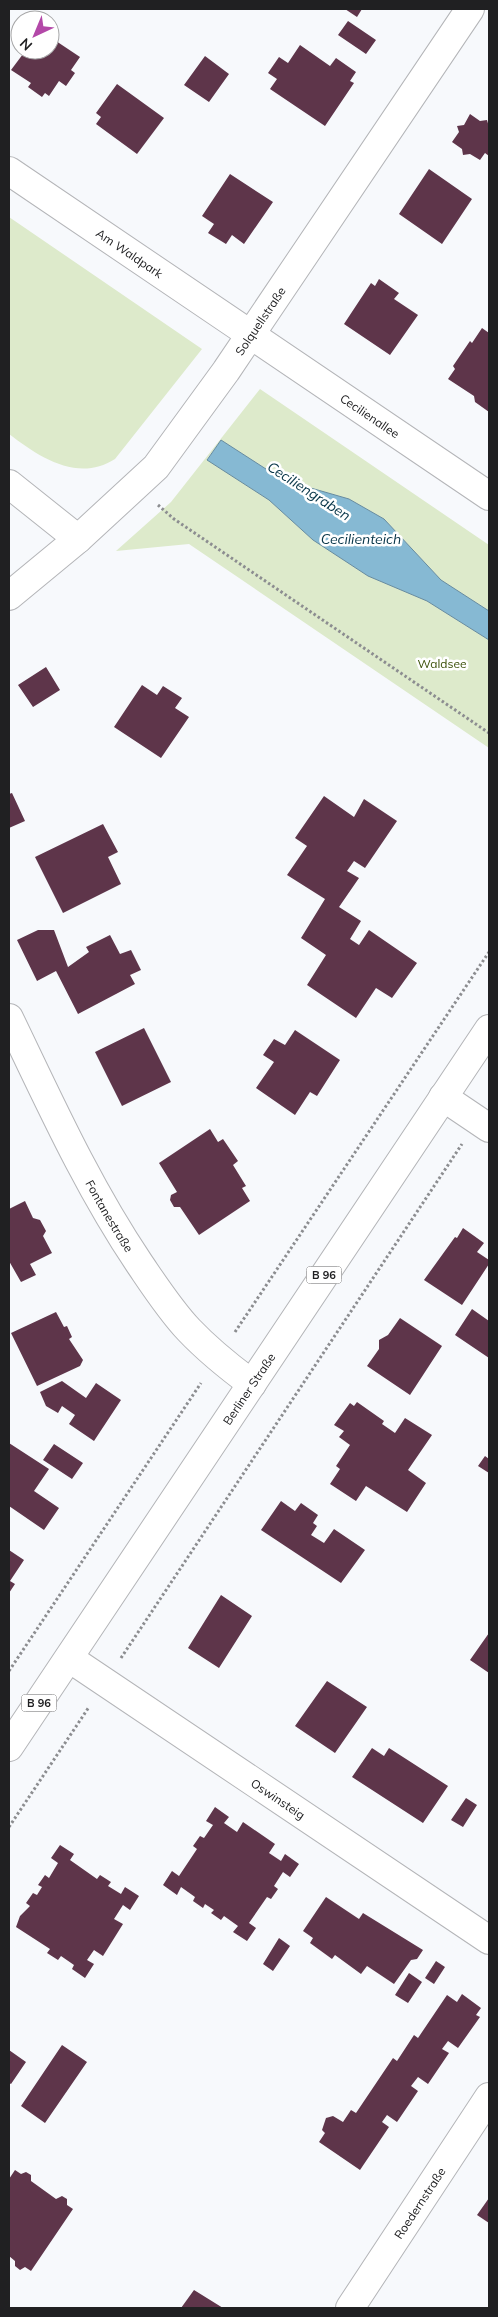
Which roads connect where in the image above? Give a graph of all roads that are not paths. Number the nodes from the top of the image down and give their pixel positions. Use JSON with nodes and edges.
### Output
{"nodes":[{"id":1,"x":470,"y":9,"type":"edge"},
{"id":2,"x":9,"y":171,"type":"edge"},
{"id":3,"x":251,"y":335,"type":"junction"},
{"id":4,"x":9,"y":484,"type":"edge"},
{"id":5,"x":489,"y":496,"type":"edge"},
{"id":6,"x":78,"y":538,"type":"junction"},
{"id":7,"x":9,"y":596,"type":"edge"},
{"id":8,"x":9,"y":1018,"type":"edge"},
{"id":9,"x":489,"y":1029,"type":"edge"},
{"id":10,"x":443,"y":1097,"type":"junction"},
{"id":11,"x":478,"y":1132,"type":"edge"},
{"id":12,"x":252,"y":1384,"type":"junction"},
{"id":13,"x":69,"y":1658,"type":"junction"},
{"id":14,"x":9,"y":1748,"type":"edge"},
{"id":15,"x":489,"y":1940,"type":"edge"},
{"id":16,"x":489,"y":2097,"type":"edge"},
{"id":17,"x":350,"y":2308,"type":"edge"}],
"edges":[{"from":1,"to":3,"type":"street","name":"Solquellstraße"},
{"from":2,"to":3,"type":"street","name":"Am Waldpark"},
{"from":3,"to":5,"type":"street","name":"Cecilienallee"},
{"from":3,"to":6,"type":"street","name":"Solquellstraße"},
{"from":4,"to":6,"type":"street"},
{"from":6,"to":7,"type":"street","name":"Solquellstraße"},
{"from":8,"to":12,"type":"street","name":"Fontanestraße"},
{"from":9,"to":10,"type":"street","name":"Berliner Straße","number":"B 96"},
{"from":10,"to":11,"type":"street"},
{"from":10,"to":12,"type":"street","name":"Berliner Straße","number":"B 96"},
{"from":12,"to":13,"type":"street","name":"Berliner Straße","number":"B 96"},
{"from":13,"to":14,"type":"street","name":"Berliner Straße","number":"B 96"},
{"from":13,"to":15,"type":"street","name":"Oswinsteig"},
{"from":16,"to":17,"type":"street","name":"Roedernstraße"}]}
